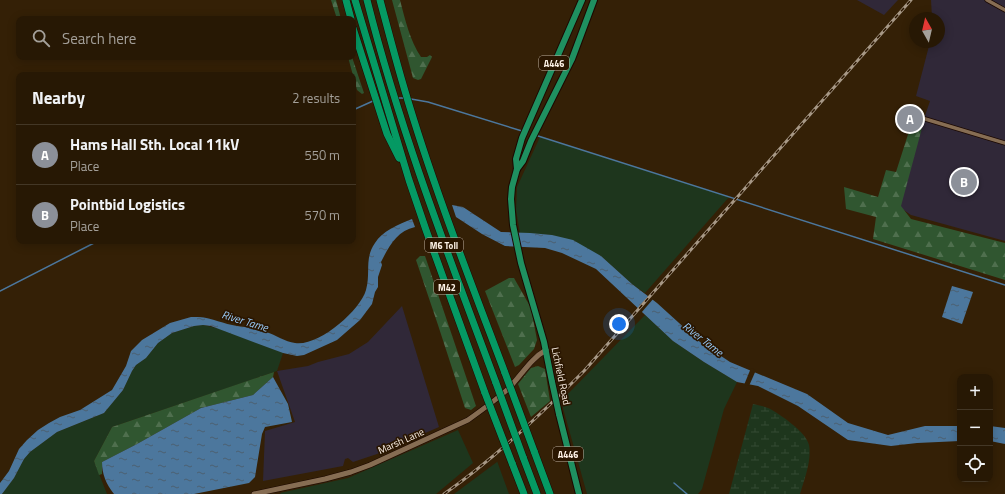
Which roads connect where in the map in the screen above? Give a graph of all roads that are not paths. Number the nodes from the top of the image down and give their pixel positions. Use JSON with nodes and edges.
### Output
{"nodes":[{"id":1,"x":346,"y":0,"type":"edge"},
{"id":2,"x":355,"y":0,"type":"edge"},
{"id":3,"x":368,"y":0,"type":"edge"},
{"id":4,"x":380,"y":0,"type":"edge"},
{"id":5,"x":582,"y":0,"type":"edge"},
{"id":6,"x":594,"y":0,"type":"edge"},
{"id":7,"x":987,"y":0,"type":"edge"},
{"id":8,"x":1005,"y":10,"type":"edge"},
{"id":9,"x":350,"y":16,"type":"edge"},
{"id":10,"x":356,"y":38,"type":"edge"},
{"id":11,"x":922,"y":118,"type":"dead end"},
{"id":12,"x":1005,"y":143,"type":"edge"},
{"id":13,"x":517,"y":169,"type":"junction"},
{"id":14,"x":409,"y":180,"type":"junction"},
{"id":15,"x":546,"y":350,"type":"junction"},
{"id":16,"x":547,"y":357,"type":"junction"},
{"id":17,"x":533,"y":361,"type":"junction"},
{"id":18,"x":254,"y":494,"type":"edge"},
{"id":19,"x":524,"y":494,"type":"edge"},
{"id":20,"x":537,"y":494,"type":"edge"},
{"id":21,"x":550,"y":494,"type":"edge"},
{"id":22,"x":579,"y":494,"type":"edge"}],
"edges":[{"from":1,"to":9,"type":"highway"},
{"from":2,"to":14,"type":"highway","number":"M42"},
{"from":3,"to":20,"type":"highway","number":"M6 Toll","bridge":true},
{"from":4,"to":21,"type":"highway","number":"M42","bridge":true},
{"from":5,"to":13,"type":"highway","number":"A446"},
{"from":6,"to":13,"type":"highway","number":"A446"},
{"from":7,"to":8,"type":"street"},
{"from":10,"to":14,"type":"highway"},
{"from":11,"to":12,"type":"street"},
{"from":13,"to":15,"type":"highway","name":"Lichfield Road","number":"A446"},
{"from":14,"to":19,"type":"highway","number":"M42","bridge":true},
{"from":15,"to":16,"type":"highway","name":"Lichfield Road","number":"A446"},
{"from":15,"to":17,"type":"main road","name":"Marsh Lane"},
{"from":16,"to":17,"type":"main road"},
{"from":16,"to":22,"type":"highway","name":"Lichfield Road","number":"A446","bridge":true},
{"from":17,"to":18,"type":"main road","name":"Marsh Lane"}]}
